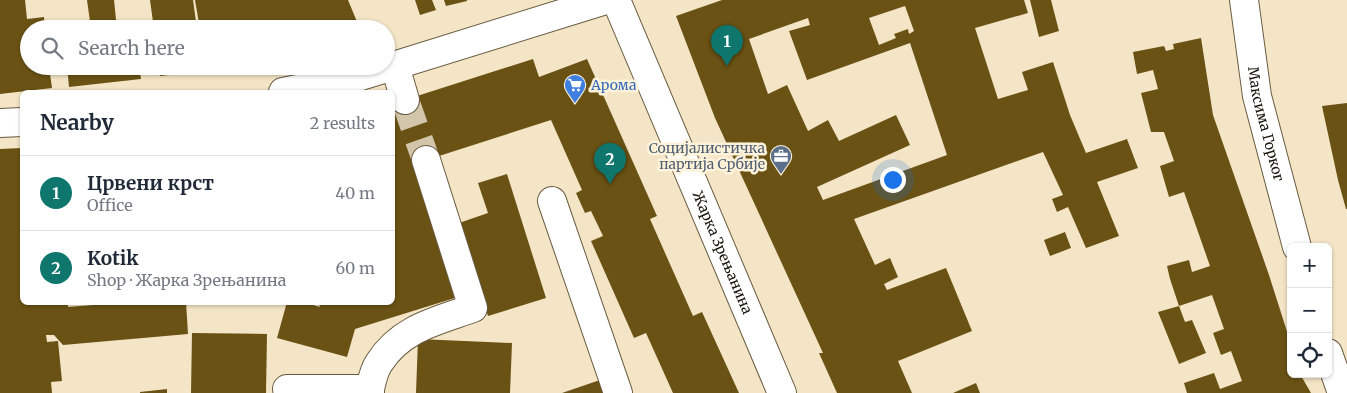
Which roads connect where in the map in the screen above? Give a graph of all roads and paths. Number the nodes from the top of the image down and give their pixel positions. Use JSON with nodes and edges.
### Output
{"nodes":[{"id":1,"x":606,"y":0,"type":"edge"},
{"id":2,"x":616,"y":0,"type":"edge"},
{"id":3,"x":1244,"y":0,"type":"edge"},
{"id":4,"x":395,"y":66,"type":"joint"},
{"id":5,"x":364,"y":75,"type":"edge"},
{"id":6,"x":293,"y":90,"type":"edge"},
{"id":7,"x":405,"y":100,"type":"tunnel mouth"},
{"id":8,"x":20,"y":122,"type":"edge"},
{"id":9,"x":0,"y":123,"type":"edge"},
{"id":10,"x":426,"y":160,"type":"tunnel mouth"},
{"id":11,"x":552,"y":201,"type":"dead end"},
{"id":12,"x":1296,"y":243,"type":"edge"},
{"id":13,"x":1332,"y":364,"type":"edge"},
{"id":14,"x":287,"y":388,"type":"dead end"},
{"id":15,"x":370,"y":391,"type":"edge"},
{"id":16,"x":618,"y":393,"type":"edge"},
{"id":17,"x":782,"y":393,"type":"edge"},
{"id":18,"x":1342,"y":393,"type":"edge"}],
"edges":[{"from":1,"to":4,"type":"street"},
{"from":2,"to":17,"type":"street","name":"Жарка Зрењанина"},
{"from":3,"to":12,"type":"street","name":"Максима Горког"},
{"from":4,"to":7,"type":"street"},
{"from":5,"to":6,"type":"street"},
{"from":8,"to":9,"type":"street"},
{"from":10,"to":15,"type":"street"},
{"from":11,"to":16,"type":"street"},
{"from":13,"to":18,"type":"street"},
{"from":14,"to":15,"type":"street"}]}
